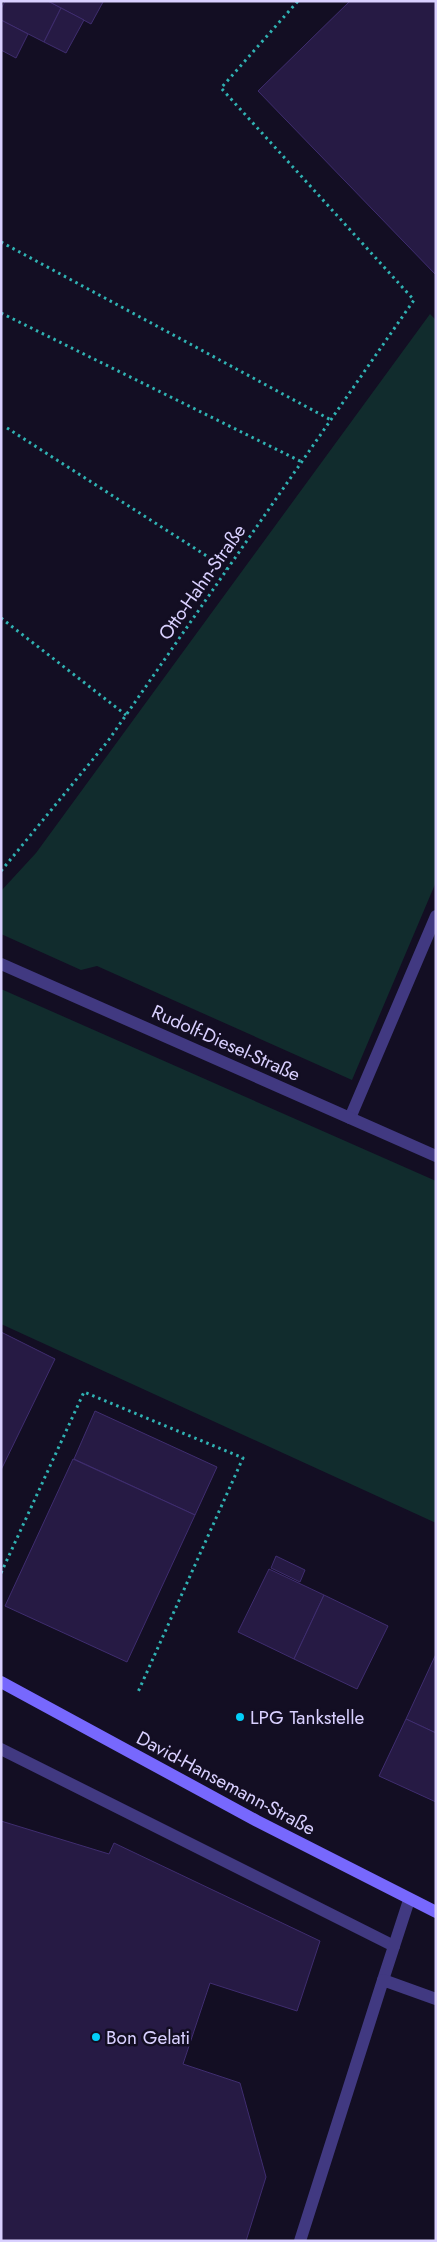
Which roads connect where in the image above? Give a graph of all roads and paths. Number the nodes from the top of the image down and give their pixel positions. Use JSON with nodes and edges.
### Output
{"nodes":[{"id":1,"x":298,"y":1,"type":"edge"},
{"id":2,"x":1,"y":242,"type":"edge"},
{"id":3,"x":1,"y":313,"type":"edge"},
{"id":4,"x":331,"y":420,"type":"junction"},
{"id":5,"x":7,"y":428,"type":"dead end"},
{"id":6,"x":302,"y":462,"type":"junction"},
{"id":7,"x":227,"y":570,"type":"junction"},
{"id":8,"x":1,"y":618,"type":"edge"},
{"id":9,"x":126,"y":716,"type":"junction"},
{"id":10,"x":3,"y":866,"type":"edge"},
{"id":11,"x":1,"y":871,"type":"edge"},
{"id":12,"x":436,"y":916,"type":"edge"},
{"id":13,"x":1,"y":964,"type":"edge"},
{"id":14,"x":350,"y":1118,"type":"junction"},
{"id":15,"x":436,"y":1156,"type":"edge"},
{"id":16,"x":1,"y":1573,"type":"edge"},
{"id":17,"x":1,"y":1682,"type":"edge"},
{"id":18,"x":138,"y":1692,"type":"dead end"},
{"id":19,"x":1,"y":1749,"type":"edge"},
{"id":20,"x":408,"y":1900,"type":"junction"},
{"id":21,"x":436,"y":1912,"type":"edge"},
{"id":22,"x":394,"y":1946,"type":"junction"},
{"id":23,"x":383,"y":1980,"type":"junction"},
{"id":24,"x":436,"y":1999,"type":"edge"},
{"id":25,"x":300,"y":2241,"type":"edge"}],
"edges":[{"from":1,"to":4,"type":"path","name":"Otto-Hahn-Straße"},
{"from":2,"to":4,"type":"path"},
{"from":3,"to":6,"type":"path"},
{"from":4,"to":6,"type":"path","name":"Otto-Hahn-Straße"},
{"from":5,"to":7,"type":"path"},
{"from":6,"to":7,"type":"path","name":"Otto-Hahn-Straße"},
{"from":7,"to":9,"type":"path","name":"Otto-Hahn-Straße"},
{"from":8,"to":9,"type":"path"},
{"from":9,"to":10,"type":"path","name":"Otto-Hahn-Straße"},
{"from":10,"to":11,"type":"path","name":"Otto-Hahn-Straße"},
{"from":12,"to":14,"type":"street"},
{"from":13,"to":14,"type":"street","name":"Rudolf-Diesel-Straße"},
{"from":14,"to":15,"type":"street","name":"Rudolf-Diesel-Straße"},
{"from":16,"to":18,"type":"path"},
{"from":17,"to":20,"type":"street","name":"David-Hansemann-Straße"},
{"from":19,"to":22,"type":"street"},
{"from":20,"to":21,"type":"street","name":"David-Hansemann-Straße"},
{"from":20,"to":22,"type":"street"},
{"from":22,"to":23,"type":"street"},
{"from":23,"to":24,"type":"street"},
{"from":23,"to":25,"type":"street"}]}
